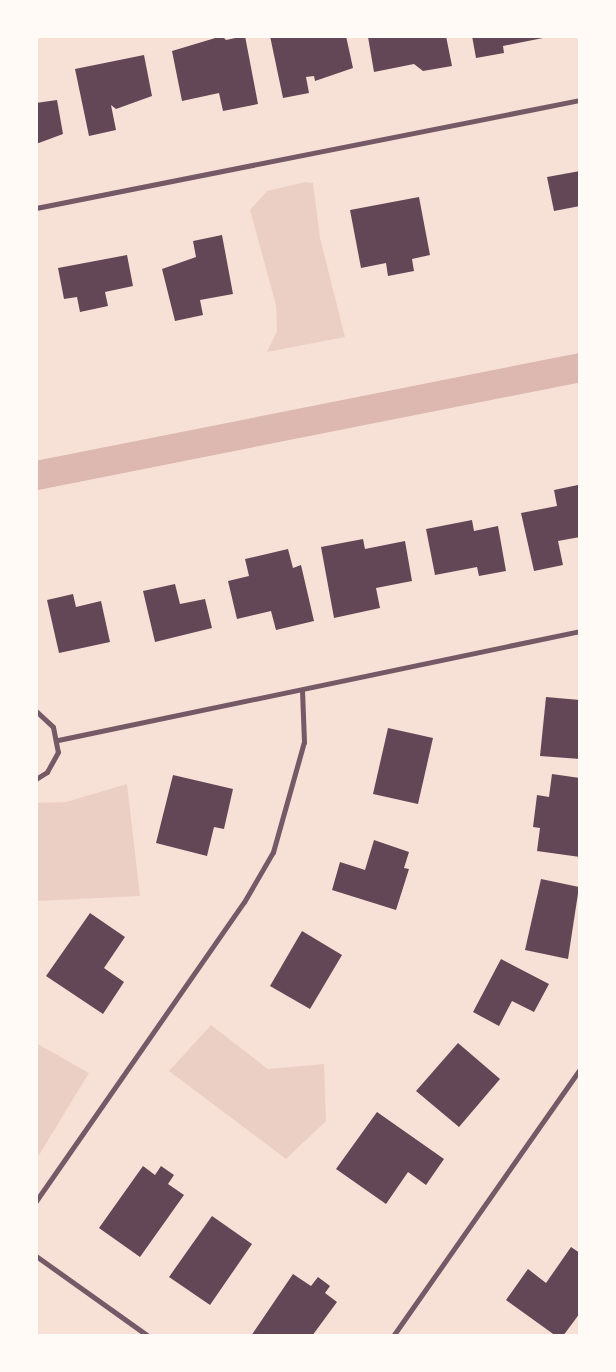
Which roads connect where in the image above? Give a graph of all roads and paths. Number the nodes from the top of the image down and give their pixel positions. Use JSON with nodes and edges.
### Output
{"nodes":[{"id":1,"x":580,"y":100,"type":"edge"},
{"id":2,"x":36,"y":208,"type":"edge"},
{"id":3,"x":580,"y":631,"type":"edge"},
{"id":4,"x":302,"y":691,"type":"junction"},
{"id":5,"x":36,"y":711,"type":"edge"},
{"id":6,"x":58,"y":740,"type":"junction"},
{"id":7,"x":36,"y":779,"type":"edge"},
{"id":8,"x":580,"y":1069,"type":"edge"},
{"id":9,"x":36,"y":1202,"type":"edge"},
{"id":10,"x":36,"y":1256,"type":"edge"},
{"id":11,"x":148,"y":1336,"type":"edge"},
{"id":12,"x":393,"y":1336,"type":"edge"}],
"edges":[{"from":1,"to":2,"type":"street"},
{"from":3,"to":4,"type":"street"},
{"from":4,"to":6,"type":"street"},
{"from":4,"to":9,"type":"street"},
{"from":5,"to":6,"type":"street"},
{"from":6,"to":7,"type":"street"},
{"from":8,"to":12,"type":"street"},
{"from":10,"to":11,"type":"street"}]}
